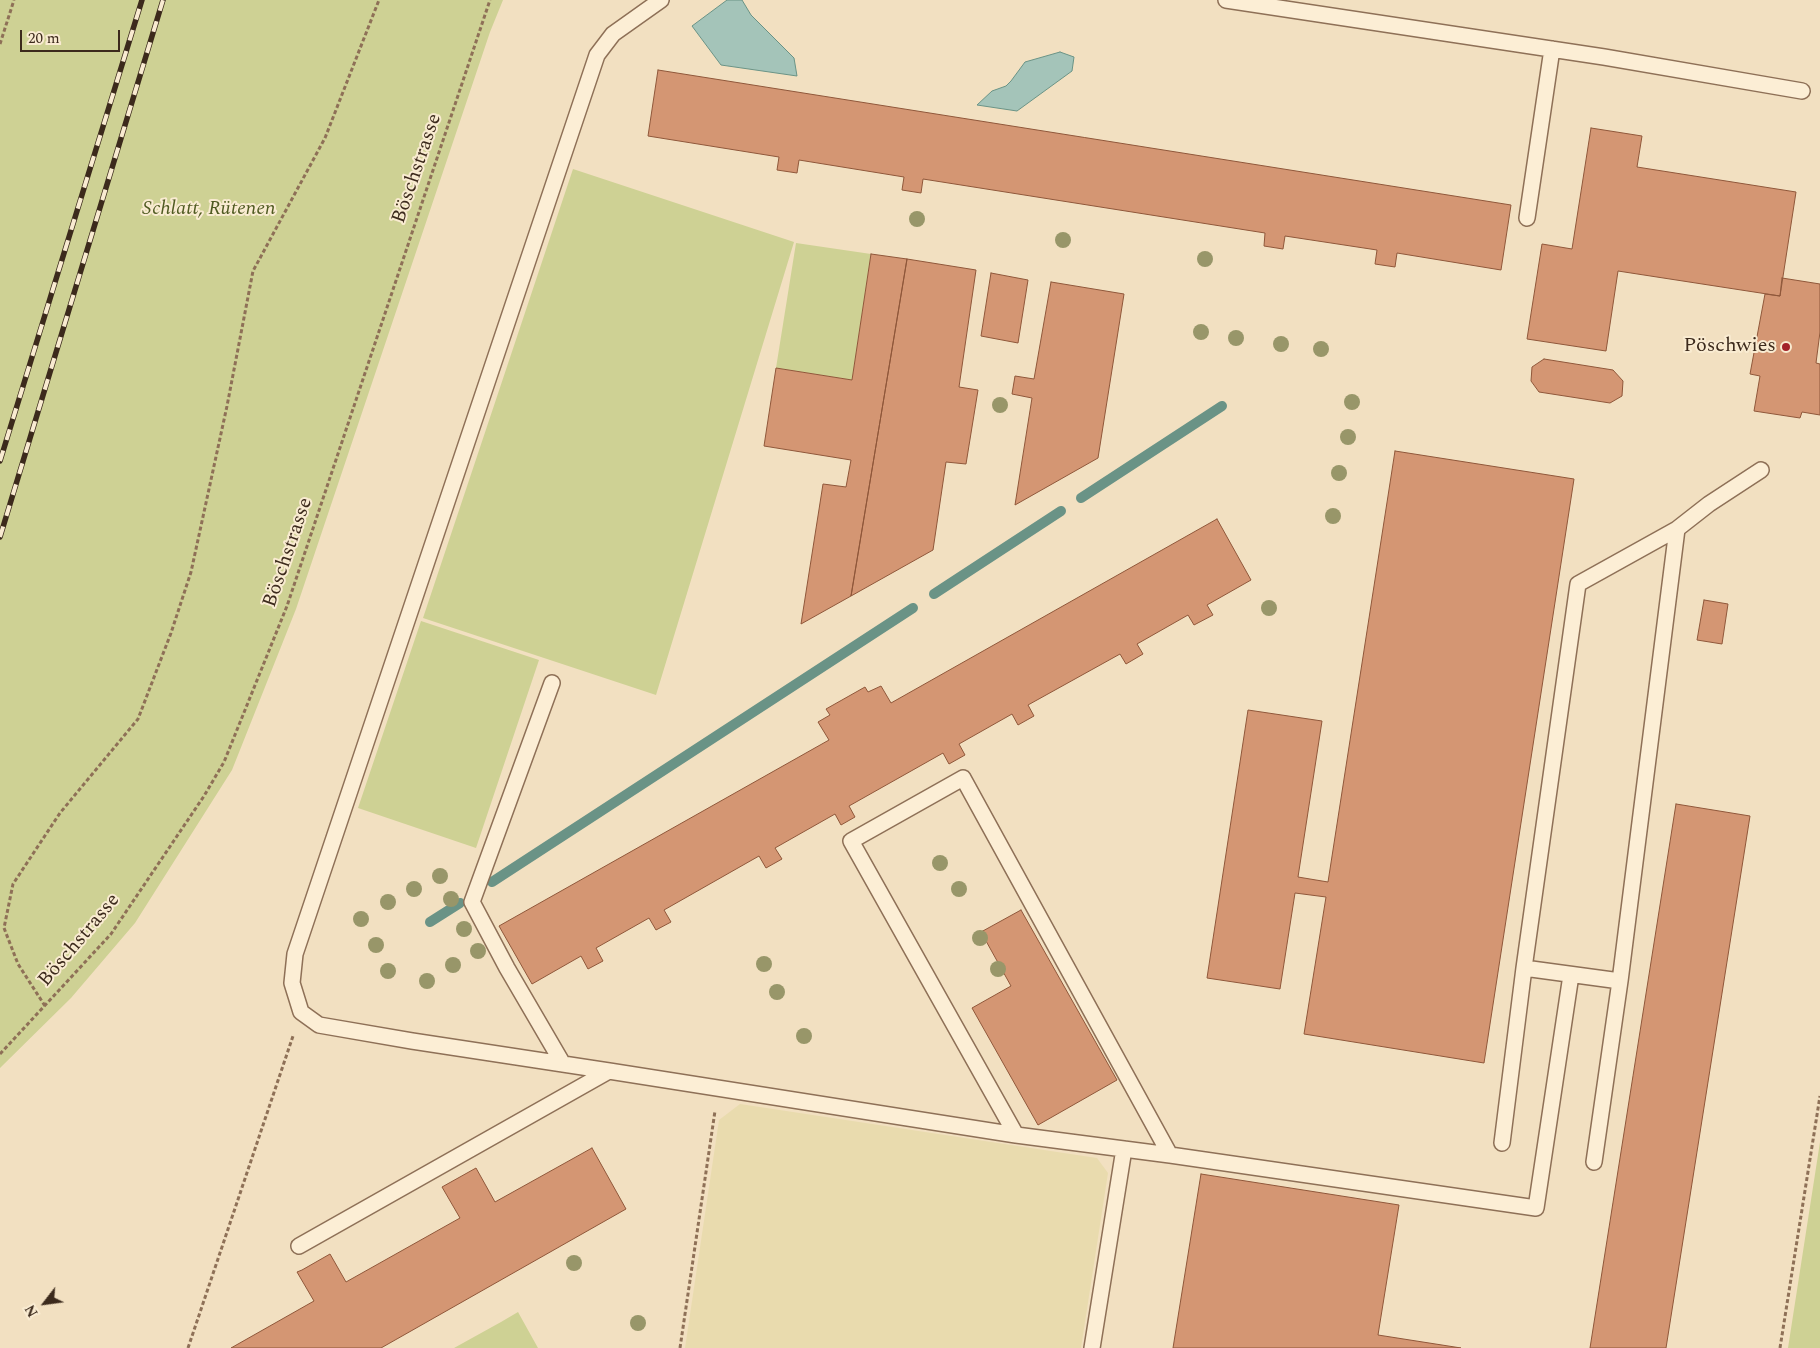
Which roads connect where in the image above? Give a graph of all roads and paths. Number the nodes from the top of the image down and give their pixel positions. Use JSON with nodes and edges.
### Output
{"nodes":[{"id":1,"x":14,"y":0,"type":"edge"},
{"id":2,"x":379,"y":0,"type":"edge"},
{"id":3,"x":490,"y":0,"type":"edge"},
{"id":4,"x":662,"y":0,"type":"edge"},
{"id":5,"x":1226,"y":0,"type":"edge"},
{"id":6,"x":0,"y":44,"type":"edge"},
{"id":7,"x":1552,"y":49,"type":"junction"},
{"id":8,"x":1802,"y":91,"type":"dead end"},
{"id":9,"x":1527,"y":218,"type":"dead end"},
{"id":10,"x":1761,"y":470,"type":"dead end"},
{"id":11,"x":1677,"y":529,"type":"junction"},
{"id":12,"x":552,"y":684,"type":"dead end"},
{"id":13,"x":4,"y":928,"type":"junction"},
{"id":14,"x":0,"y":931,"type":"edge"},
{"id":15,"x":1524,"y":968,"type":"junction"},
{"id":16,"x":1571,"y":975,"type":"junction"},
{"id":17,"x":1620,"y":981,"type":"junction"},
{"id":18,"x":45,"y":1006,"type":"junction"},
{"id":19,"x":301,"y":1012,"type":"junction"},
{"id":20,"x":0,"y":1054,"type":"edge"},
{"id":21,"x":563,"y":1064,"type":"junction"},
{"id":22,"x":609,"y":1071,"type":"junction"},
{"id":23,"x":719,"y":1088,"type":"junction"},
{"id":24,"x":1820,"y":1096,"type":"edge"},
{"id":25,"x":1016,"y":1135,"type":"junction"},
{"id":26,"x":1502,"y":1143,"type":"dead end"},
{"id":27,"x":1124,"y":1149,"type":"junction"},
{"id":28,"x":1170,"y":1155,"type":"junction"},
{"id":29,"x":1594,"y":1162,"type":"dead end"},
{"id":30,"x":299,"y":1246,"type":"dead end"},
{"id":31,"x":188,"y":1348,"type":"edge"},
{"id":32,"x":680,"y":1348,"type":"edge"},
{"id":33,"x":1092,"y":1348,"type":"edge"},
{"id":34,"x":1780,"y":1348,"type":"edge"}],
"edges":[{"from":1,"to":6,"type":"path"},
{"from":2,"to":13,"type":"path"},
{"from":3,"to":18,"type":"path","name":"Böschstrasse"},
{"from":4,"to":19,"type":"lane"},
{"from":5,"to":7,"type":"lane"},
{"from":7,"to":8,"type":"lane"},
{"from":7,"to":9,"type":"lane"},
{"from":10,"to":11,"type":"lane"},
{"from":11,"to":15,"type":"lane"},
{"from":11,"to":17,"type":"lane"},
{"from":12,"to":21,"type":"lane"},
{"from":13,"to":14,"type":"path"},
{"from":13,"to":18,"type":"path"},
{"from":15,"to":16,"type":"lane"},
{"from":15,"to":26,"type":"lane"},
{"from":16,"to":17,"type":"lane"},
{"from":16,"to":28,"type":"lane"},
{"from":17,"to":29,"type":"lane"},
{"from":18,"to":20,"type":"path","name":"Böschstrasse"},
{"from":19,"to":21,"type":"lane"},
{"from":19,"to":31,"type":"path"},
{"from":21,"to":22,"type":"lane"},
{"from":22,"to":23,"type":"lane"},
{"from":22,"to":30,"type":"lane"},
{"from":23,"to":25,"type":"lane"},
{"from":23,"to":32,"type":"path"},
{"from":24,"to":34,"type":"path"},
{"from":25,"to":27,"type":"lane"},
{"from":25,"to":28,"type":"lane"},
{"from":27,"to":28,"type":"lane"},
{"from":27,"to":33,"type":"lane"}]}
